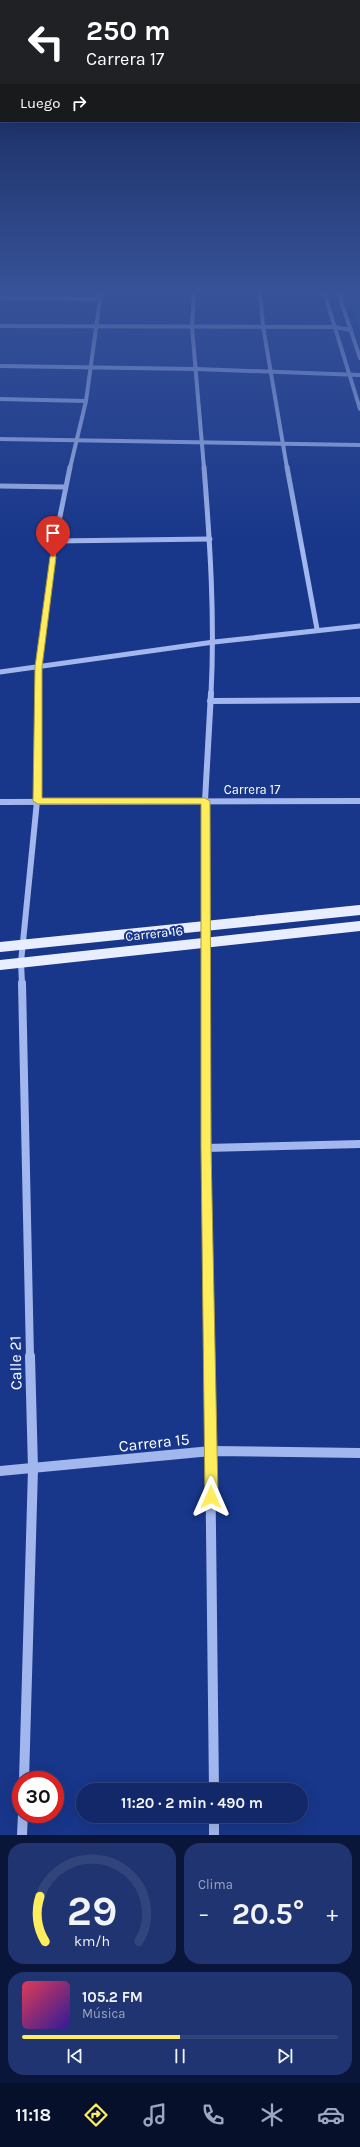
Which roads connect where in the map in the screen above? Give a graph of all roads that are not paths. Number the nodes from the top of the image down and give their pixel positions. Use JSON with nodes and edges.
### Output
{"nodes":[{"id":1,"x":89,"y":378,"type":"edge"},
{"id":2,"x":197,"y":378,"type":"edge"},
{"id":3,"x":273,"y":378,"type":"edge"},
{"id":4,"x":352,"y":378,"type":"edge"},
{"id":5,"x":0,"y":399,"type":"edge"},
{"id":6,"x":86,"y":402,"type":"junction"},
{"id":7,"x":360,"y":408,"type":"edge"},
{"id":8,"x":0,"y":439,"type":"edge"},
{"id":9,"x":76,"y":440,"type":"junction"},
{"id":10,"x":203,"y":442,"type":"junction"},
{"id":11,"x":283,"y":444,"type":"junction"},
{"id":12,"x":360,"y":445,"type":"edge"},
{"id":13,"x":0,"y":486,"type":"edge"},
{"id":14,"x":65,"y":487,"type":"junction"},
{"id":15,"x":210,"y":539,"type":"junction"},
{"id":16,"x":55,"y":541,"type":"junction"},
{"id":17,"x":360,"y":626,"type":"edge"},
{"id":18,"x":317,"y":629,"type":"junction"},
{"id":19,"x":214,"y":642,"type":"junction"},
{"id":20,"x":39,"y":667,"type":"junction"},
{"id":21,"x":0,"y":672,"type":"edge"},
{"id":22,"x":360,"y":700,"type":"edge"},
{"id":23,"x":210,"y":701,"type":"junction"},
{"id":24,"x":38,"y":801,"type":"junction"},
{"id":25,"x":205,"y":801,"type":"junction"},
{"id":26,"x":360,"y":801,"type":"edge"},
{"id":27,"x":0,"y":802,"type":"edge"},
{"id":28,"x":360,"y":910,"type":"edge"},
{"id":29,"x":205,"y":925,"type":"junction"},
{"id":30,"x":360,"y":926,"type":"edge"},
{"id":31,"x":206,"y":942,"type":"junction"},
{"id":32,"x":22,"y":945,"type":"junction"},
{"id":33,"x":0,"y":947,"type":"edge"},
{"id":34,"x":21,"y":962,"type":"junction"},
{"id":35,"x":0,"y":965,"type":"edge"},
{"id":36,"x":360,"y":1144,"type":"edge"},
{"id":37,"x":206,"y":1148,"type":"junction"},
{"id":38,"x":211,"y":1451,"type":"junction"},
{"id":39,"x":360,"y":1453,"type":"edge"},
{"id":40,"x":33,"y":1469,"type":"junction"},
{"id":41,"x":0,"y":1471,"type":"edge"},
{"id":42,"x":24,"y":1771,"type":"edge"},
{"id":43,"x":214,"y":1783,"type":"edge"},
{"id":44,"x":23,"y":1823,"type":"edge"},
{"id":45,"x":214,"y":1823,"type":"edge"},
{"id":46,"x":22,"y":1835,"type":"edge"},
{"id":47,"x":214,"y":1835,"type":"edge"}],
"edges":[{"from":1,"to":6,"type":"street","name":"Calle 21"},
{"from":2,"to":10,"type":"street"},
{"from":3,"to":11,"type":"street"},
{"from":4,"to":7,"type":"street"},
{"from":5,"to":6,"type":"street"},
{"from":6,"to":9,"type":"street","name":"Calle 21"},
{"from":8,"to":9,"type":"street"},
{"from":9,"to":10,"type":"street"},
{"from":9,"to":14,"type":"street","name":"Calle 21"},
{"from":10,"to":11,"type":"street"},
{"from":10,"to":15,"type":"street"},
{"from":11,"to":12,"type":"street"},
{"from":11,"to":18,"type":"street"},
{"from":13,"to":14,"type":"street"},
{"from":14,"to":16,"type":"street","name":"Calle 21"},
{"from":15,"to":16,"type":"street"},
{"from":15,"to":19,"type":"street"},
{"from":16,"to":20,"type":"street","name":"Calle 21"},
{"from":17,"to":18,"type":"street"},
{"from":18,"to":19,"type":"street"},
{"from":19,"to":20,"type":"street"},
{"from":19,"to":23,"type":"street"},
{"from":20,"to":21,"type":"street"},
{"from":20,"to":24,"type":"street","name":"Calle 21"},
{"from":22,"to":23,"type":"street"},
{"from":23,"to":25,"type":"street"},
{"from":24,"to":25,"type":"street","name":"Carrera 17"},
{"from":24,"to":27,"type":"street","name":"Carrera 17"},
{"from":24,"to":32,"type":"street","name":"Calle 21"},
{"from":25,"to":26,"type":"street","name":"Carrera 17"},
{"from":25,"to":29,"type":"street"},
{"from":28,"to":29,"type":"main road","name":"Carrera 16"},
{"from":29,"to":31,"type":"street"},
{"from":29,"to":32,"type":"main road","name":"Carrera 16"},
{"from":30,"to":31,"type":"main road","name":"Carrera 16"},
{"from":31,"to":34,"type":"main road","name":"Carrera 16"},
{"from":31,"to":37,"type":"street"},
{"from":32,"to":33,"type":"main road","name":"Carrera 16"},
{"from":32,"to":34,"type":"street","name":"Calle 21"},
{"from":34,"to":35,"type":"main road","name":"Carrera 16"},
{"from":34,"to":40,"type":"street","name":"Calle 21"},
{"from":36,"to":37,"type":"street"},
{"from":37,"to":38,"type":"street"},
{"from":38,"to":39,"type":"street","name":"Carrera 15"},
{"from":38,"to":40,"type":"street","name":"Carrera 15"},
{"from":38,"to":43,"type":"street"},
{"from":40,"to":41,"type":"street","name":"Carrera 15"},
{"from":40,"to":42,"type":"street","name":"Calle 21"},
{"from":44,"to":46,"type":"street"},
{"from":45,"to":47,"type":"street"}]}
